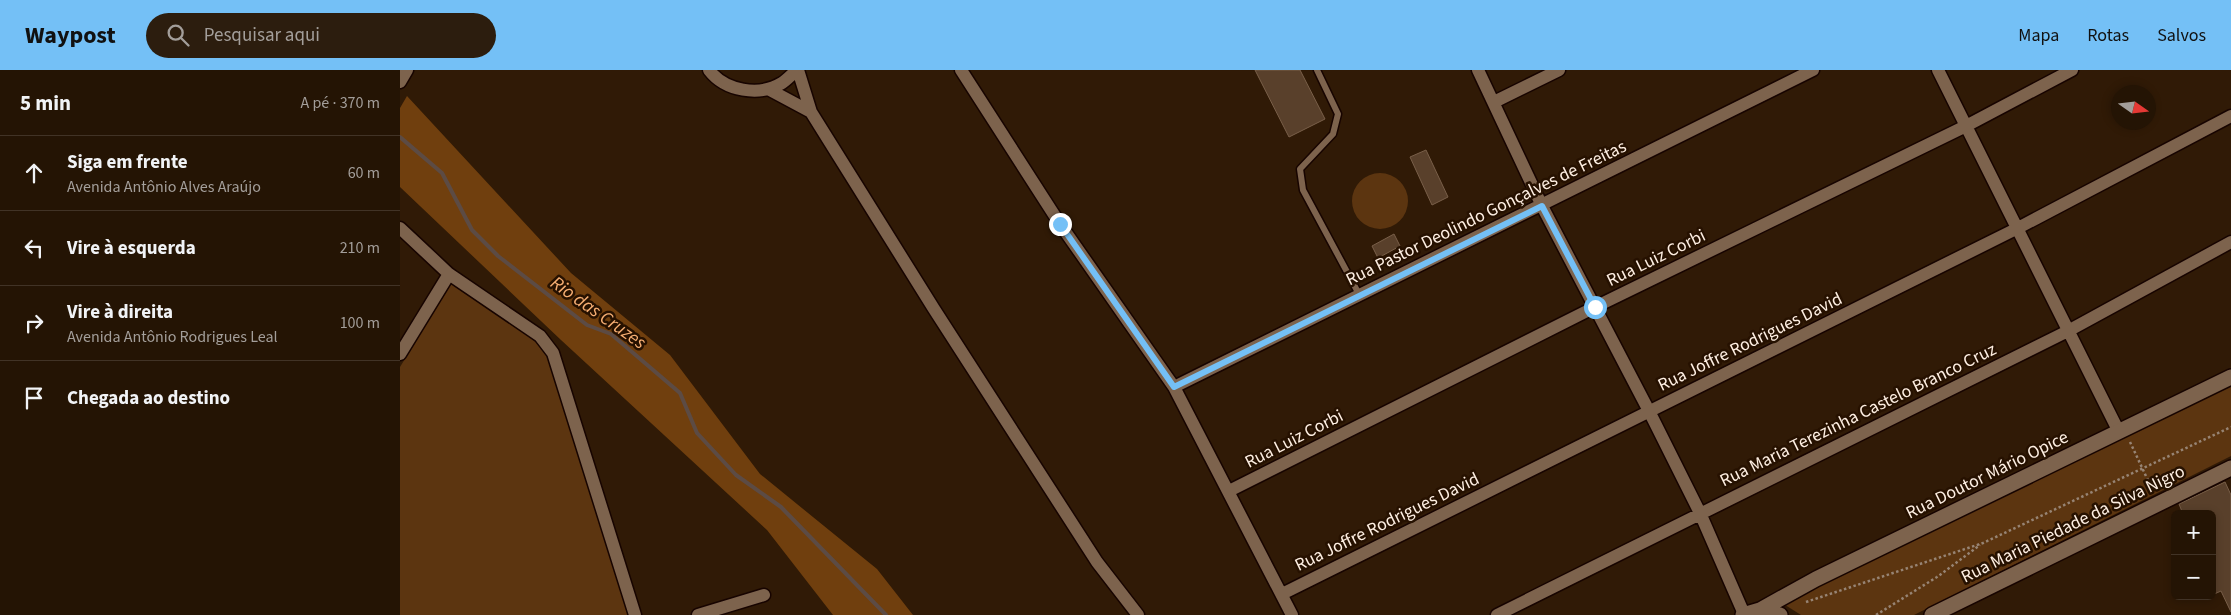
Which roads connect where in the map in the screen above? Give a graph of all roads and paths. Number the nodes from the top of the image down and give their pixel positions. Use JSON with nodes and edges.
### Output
{"nodes":[{"id":1,"x":407,"y":70,"type":"edge"},
{"id":2,"x":709,"y":70,"type":"edge"},
{"id":3,"x":798,"y":70,"type":"edge"},
{"id":4,"x":962,"y":70,"type":"edge"},
{"id":5,"x":1317,"y":70,"type":"edge"},
{"id":6,"x":1478,"y":70,"type":"edge"},
{"id":7,"x":1559,"y":70,"type":"edge"},
{"id":8,"x":1813,"y":70,"type":"edge"},
{"id":9,"x":1938,"y":70,"type":"edge"},
{"id":10,"x":2072,"y":70,"type":"edge"},
{"id":11,"x":400,"y":82,"type":"edge"},
{"id":12,"x":768,"y":89,"type":"junction"},
{"id":13,"x":1494,"y":102,"type":"junction"},
{"id":14,"x":811,"y":112,"type":"junction"},
{"id":15,"x":2231,"y":116,"type":"edge"},
{"id":16,"x":1966,"y":126,"type":"junction"},
{"id":17,"x":1542,"y":206,"type":"junction"},
{"id":18,"x":400,"y":228,"type":"edge"},
{"id":19,"x":2018,"y":228,"type":"junction"},
{"id":20,"x":2231,"y":242,"type":"edge"},
{"id":21,"x":449,"y":274,"type":"junction"},
{"id":22,"x":1360,"y":296,"type":"junction"},
{"id":23,"x":1595,"y":307,"type":"junction"},
{"id":24,"x":2068,"y":331,"type":"junction"},
{"id":25,"x":400,"y":354,"type":"edge"},
{"id":26,"x":2231,"y":378,"type":"edge"},
{"id":27,"x":1174,"y":387,"type":"junction"},
{"id":28,"x":1650,"y":411,"type":"junction"},
{"id":29,"x":2231,"y":427,"type":"edge"},
{"id":30,"x":2122,"y":430,"type":"junction"},
{"id":31,"x":2142,"y":468,"type":"junction"},
{"id":32,"x":2231,"y":468,"type":"edge"},
{"id":33,"x":1229,"y":491,"type":"junction"},
{"id":34,"x":2159,"y":502,"type":"junction"},
{"id":35,"x":1700,"y":513,"type":"junction"},
{"id":36,"x":1983,"y":543,"type":"junction"},
{"id":37,"x":1282,"y":594,"type":"junction"},
{"id":38,"x":764,"y":595,"type":"dead end"},
{"id":39,"x":1801,"y":603,"type":"dead end"},
{"id":40,"x":1760,"y":610,"type":"junction"},
{"id":41,"x":634,"y":615,"type":"edge"},
{"id":42,"x":698,"y":615,"type":"edge"},
{"id":43,"x":1138,"y":615,"type":"edge"},
{"id":44,"x":1292,"y":615,"type":"edge"},
{"id":45,"x":1497,"y":615,"type":"edge"},
{"id":46,"x":1743,"y":615,"type":"edge"},
{"id":47,"x":1780,"y":615,"type":"edge"},
{"id":48,"x":1876,"y":615,"type":"edge"},
{"id":49,"x":1932,"y":615,"type":"edge"}],
"edges":[{"from":1,"to":11,"type":"street"},
{"from":2,"to":12,"type":"street"},
{"from":3,"to":12,"type":"street"},
{"from":3,"to":14,"type":"street"},
{"from":4,"to":27,"type":"street"},
{"from":5,"to":22,"type":"lane"},
{"from":6,"to":13,"type":"street"},
{"from":7,"to":13,"type":"street"},
{"from":8,"to":17,"type":"street","name":"Rua Pastor Deolindo Gonçalves de Freitas"},
{"from":9,"to":16,"type":"street"},
{"from":10,"to":16,"type":"street","name":"Rua Luiz Corbi"},
{"from":12,"to":14,"type":"street"},
{"from":13,"to":17,"type":"street"},
{"from":14,"to":43,"type":"street"},
{"from":15,"to":19,"type":"street","name":"Rua Joffre Rodrigues David"},
{"from":16,"to":19,"type":"street"},
{"from":16,"to":23,"type":"street","name":"Rua Luiz Corbi"},
{"from":17,"to":22,"type":"street","name":"Rua Pastor Deolindo Gonçalves de Freitas"},
{"from":17,"to":23,"type":"street"},
{"from":18,"to":21,"type":"street"},
{"from":19,"to":24,"type":"street"},
{"from":19,"to":28,"type":"street","name":"Rua Joffre Rodrigues David"},
{"from":20,"to":24,"type":"street","name":"Rua Maria Terezinha Castelo Branco Cruz"},
{"from":21,"to":25,"type":"street"},
{"from":21,"to":41,"type":"street"},
{"from":22,"to":27,"type":"street","name":"Rua Pastor Deolindo Gonçalves de Freitas"},
{"from":23,"to":28,"type":"street"},
{"from":23,"to":33,"type":"street","name":"Rua Luiz Corbi"},
{"from":24,"to":30,"type":"street"},
{"from":24,"to":35,"type":"street","name":"Rua Maria Terezinha Castelo Branco Cruz"},
{"from":26,"to":30,"type":"street","name":"Rua Doutor Mário Opice"},
{"from":27,"to":33,"type":"street"},
{"from":28,"to":35,"type":"street"},
{"from":28,"to":37,"type":"street","name":"Rua Joffre Rodrigues David"},
{"from":29,"to":31,"type":"path"},
{"from":30,"to":31,"type":"path"},
{"from":30,"to":40,"type":"street","name":"Rua Doutor Mário Opice"},
{"from":31,"to":34,"type":"path"},
{"from":31,"to":36,"type":"path"},
{"from":32,"to":34,"type":"street","name":"Rua Maria Piedade da Silva Nigro"},
{"from":33,"to":37,"type":"street"},
{"from":34,"to":49,"type":"street","name":"Rua Maria Piedade da Silva Nigro"},
{"from":35,"to":45,"type":"street","name":"Rua Maria Terezinha Castelo Branco Cruz"},
{"from":35,"to":46,"type":"street"},
{"from":36,"to":39,"type":"path"},
{"from":36,"to":48,"type":"path"},
{"from":37,"to":44,"type":"street"},
{"from":38,"to":42,"type":"street"},
{"from":40,"to":46,"type":"street"},
{"from":40,"to":47,"type":"street"}]}
